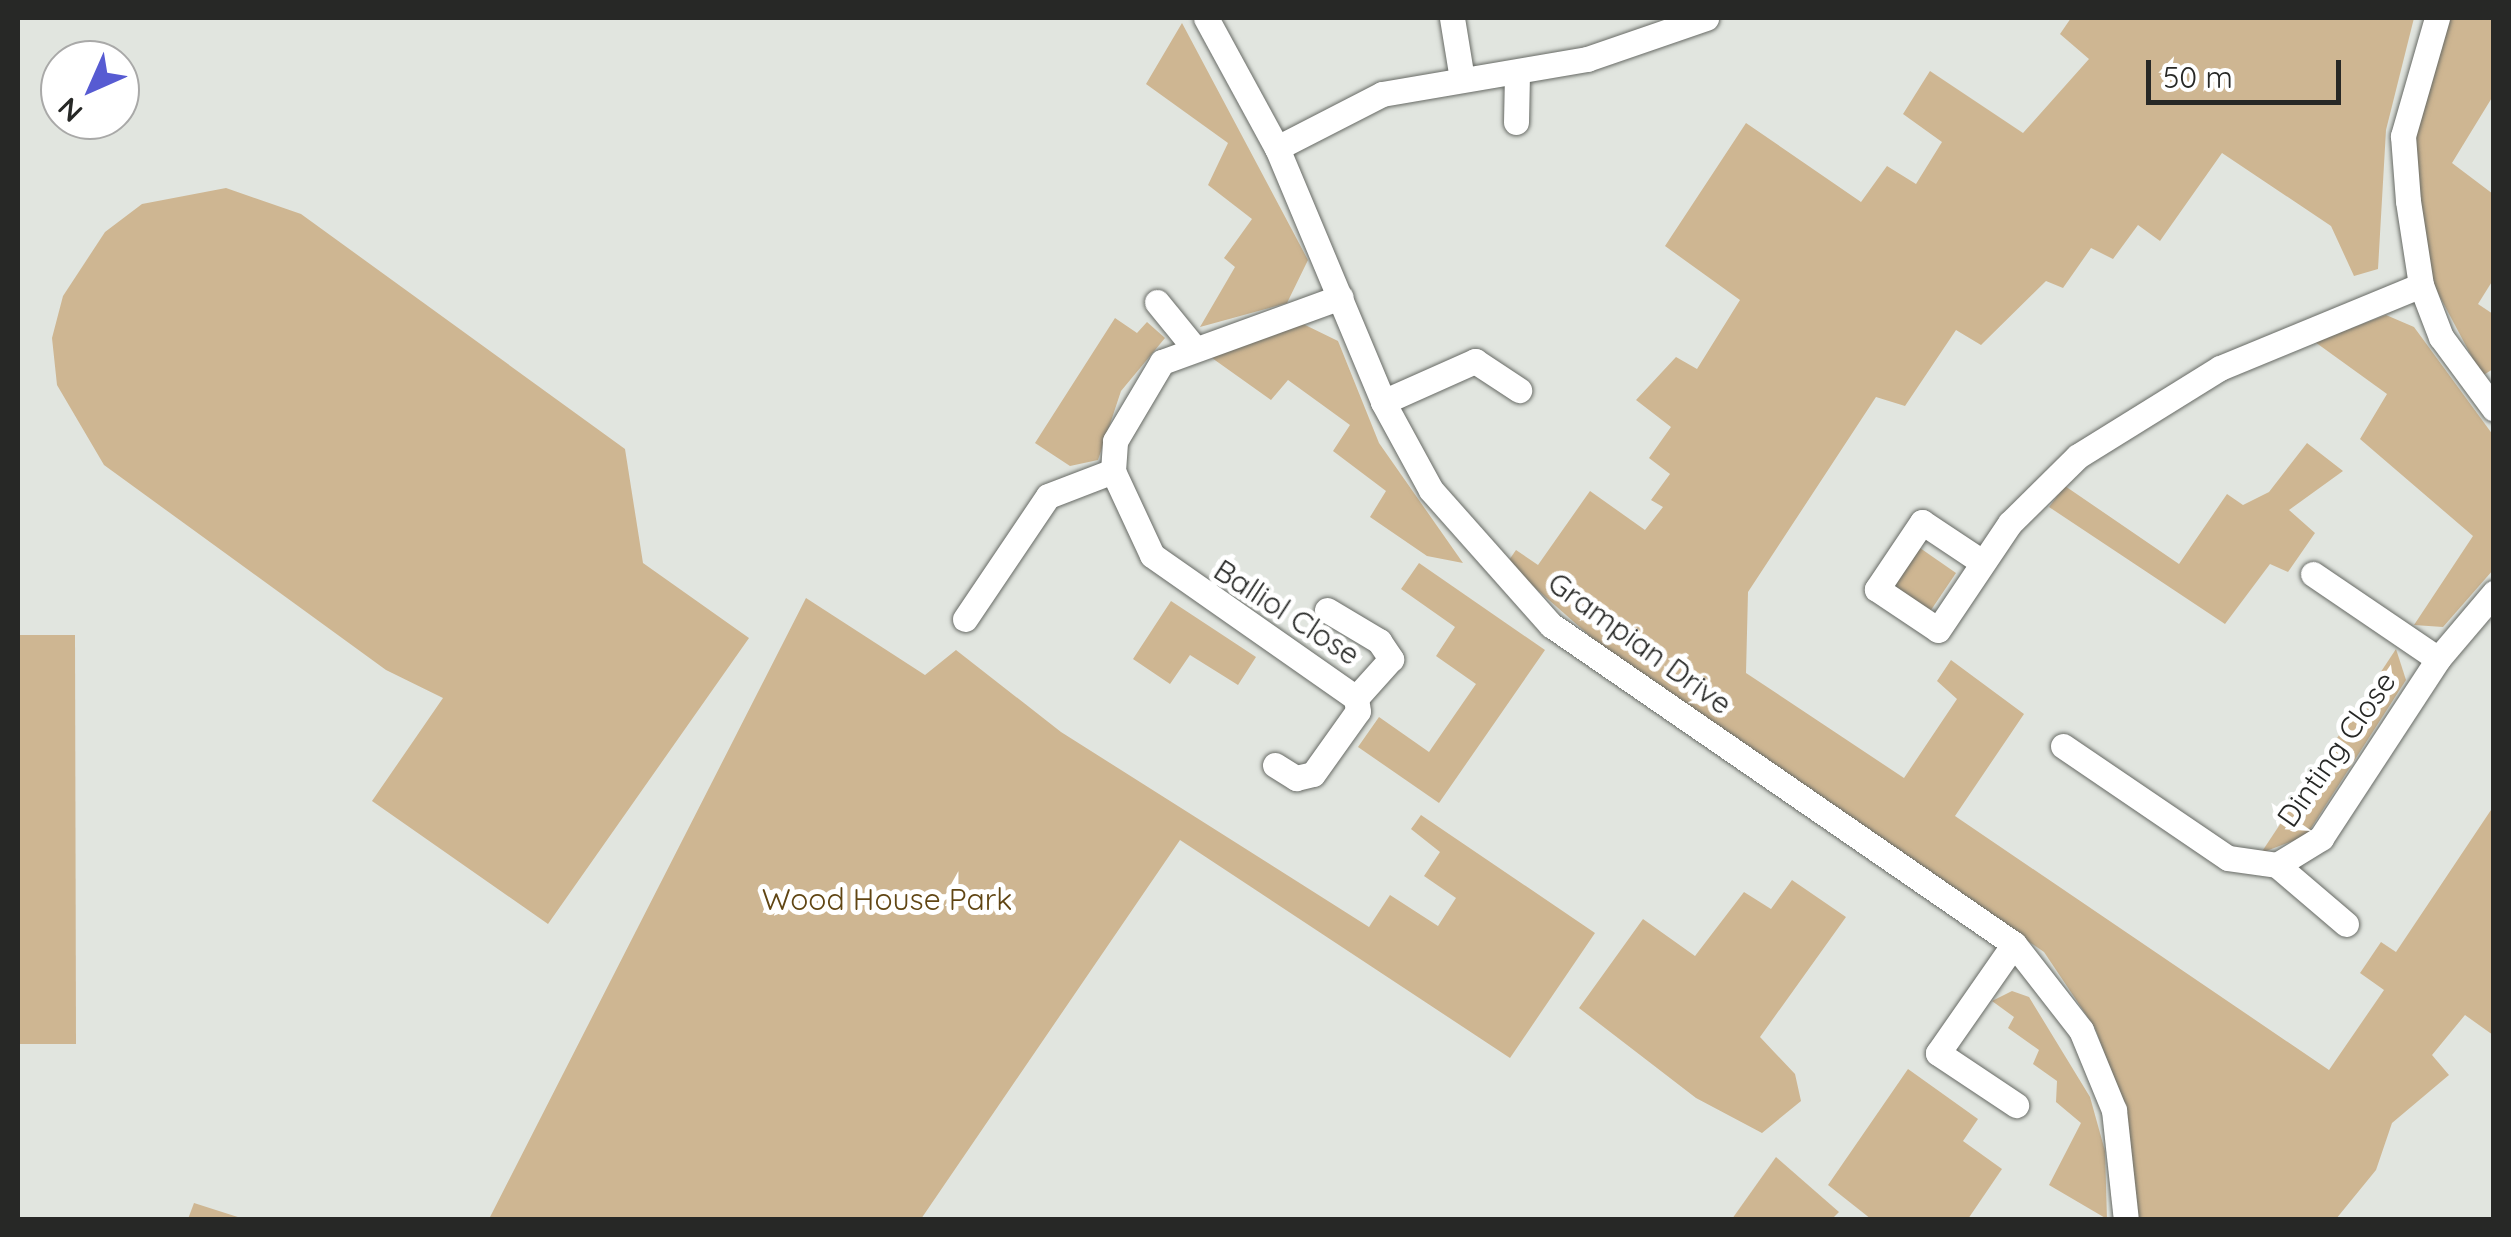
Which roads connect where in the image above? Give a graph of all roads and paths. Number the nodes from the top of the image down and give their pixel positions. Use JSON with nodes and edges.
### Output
{"nodes":[{"id":1,"x":1206,"y":18,"type":"edge"},
{"id":2,"x":1452,"y":18,"type":"edge"},
{"id":3,"x":1706,"y":18,"type":"edge"},
{"id":4,"x":2437,"y":18,"type":"edge"},
{"id":5,"x":1517,"y":72,"type":"junction"},
{"id":6,"x":1462,"y":79,"type":"junction"},
{"id":7,"x":1516,"y":122,"type":"dead end"},
{"id":8,"x":1277,"y":148,"type":"junction"},
{"id":9,"x":2421,"y":285,"type":"junction"},
{"id":10,"x":1341,"y":298,"type":"junction"},
{"id":11,"x":1156,"y":302,"type":"dead end"},
{"id":12,"x":1192,"y":345,"type":"junction"},
{"id":13,"x":1519,"y":390,"type":"dead end"},
{"id":14,"x":1383,"y":402,"type":"junction"},
{"id":15,"x":2494,"y":409,"type":"edge"},
{"id":16,"x":1112,"y":472,"type":"junction"},
{"id":17,"x":1982,"y":562,"type":"dead end"},
{"id":18,"x":2313,"y":574,"type":"dead end"},
{"id":19,"x":2494,"y":593,"type":"edge"},
{"id":20,"x":1327,"y":610,"type":"dead end"},
{"id":21,"x":965,"y":619,"type":"dead end"},
{"id":22,"x":2438,"y":659,"type":"junction"},
{"id":23,"x":1356,"y":698,"type":"junction"},
{"id":24,"x":2063,"y":746,"type":"dead end"},
{"id":25,"x":1275,"y":765,"type":"dead end"},
{"id":26,"x":2277,"y":865,"type":"junction"},
{"id":27,"x":2346,"y":924,"type":"dead end"},
{"id":28,"x":2014,"y":944,"type":"junction"},
{"id":29,"x":2016,"y":1106,"type":"dead end"},
{"id":30,"x":2126,"y":1220,"type":"edge"}],
"edges":[{"from":1,"to":8,"type":"street","name":"Grampian Drive"},
{"from":2,"to":6,"type":"street"},
{"from":3,"to":5,"type":"street"},
{"from":4,"to":9,"type":"street"},
{"from":5,"to":6,"type":"street"},
{"from":5,"to":7,"type":"street"},
{"from":6,"to":8,"type":"street"},
{"from":8,"to":10,"type":"street","name":"Grampian Drive"},
{"from":9,"to":15,"type":"street"},
{"from":9,"to":17,"type":"street"},
{"from":10,"to":12,"type":"street"},
{"from":10,"to":14,"type":"street","name":"Grampian Drive"},
{"from":11,"to":12,"type":"street"},
{"from":12,"to":16,"type":"street"},
{"from":13,"to":14,"type":"street"},
{"from":14,"to":28,"type":"street","name":"Grampian Drive"},
{"from":16,"to":21,"type":"street"},
{"from":16,"to":23,"type":"street","name":"Balliol Close"},
{"from":18,"to":22,"type":"street","name":"Dinting Close"},
{"from":19,"to":22,"type":"street","name":"Dinting Close"},
{"from":20,"to":23,"type":"street"},
{"from":22,"to":26,"type":"street","name":"Dinting Close"},
{"from":23,"to":25,"type":"street","name":"Balliol Close"},
{"from":24,"to":26,"type":"street","name":"Dinting Close"},
{"from":26,"to":27,"type":"street","name":"Dinting Close"},
{"from":28,"to":29,"type":"street"},
{"from":28,"to":30,"type":"street","name":"Grampian Drive"}]}
